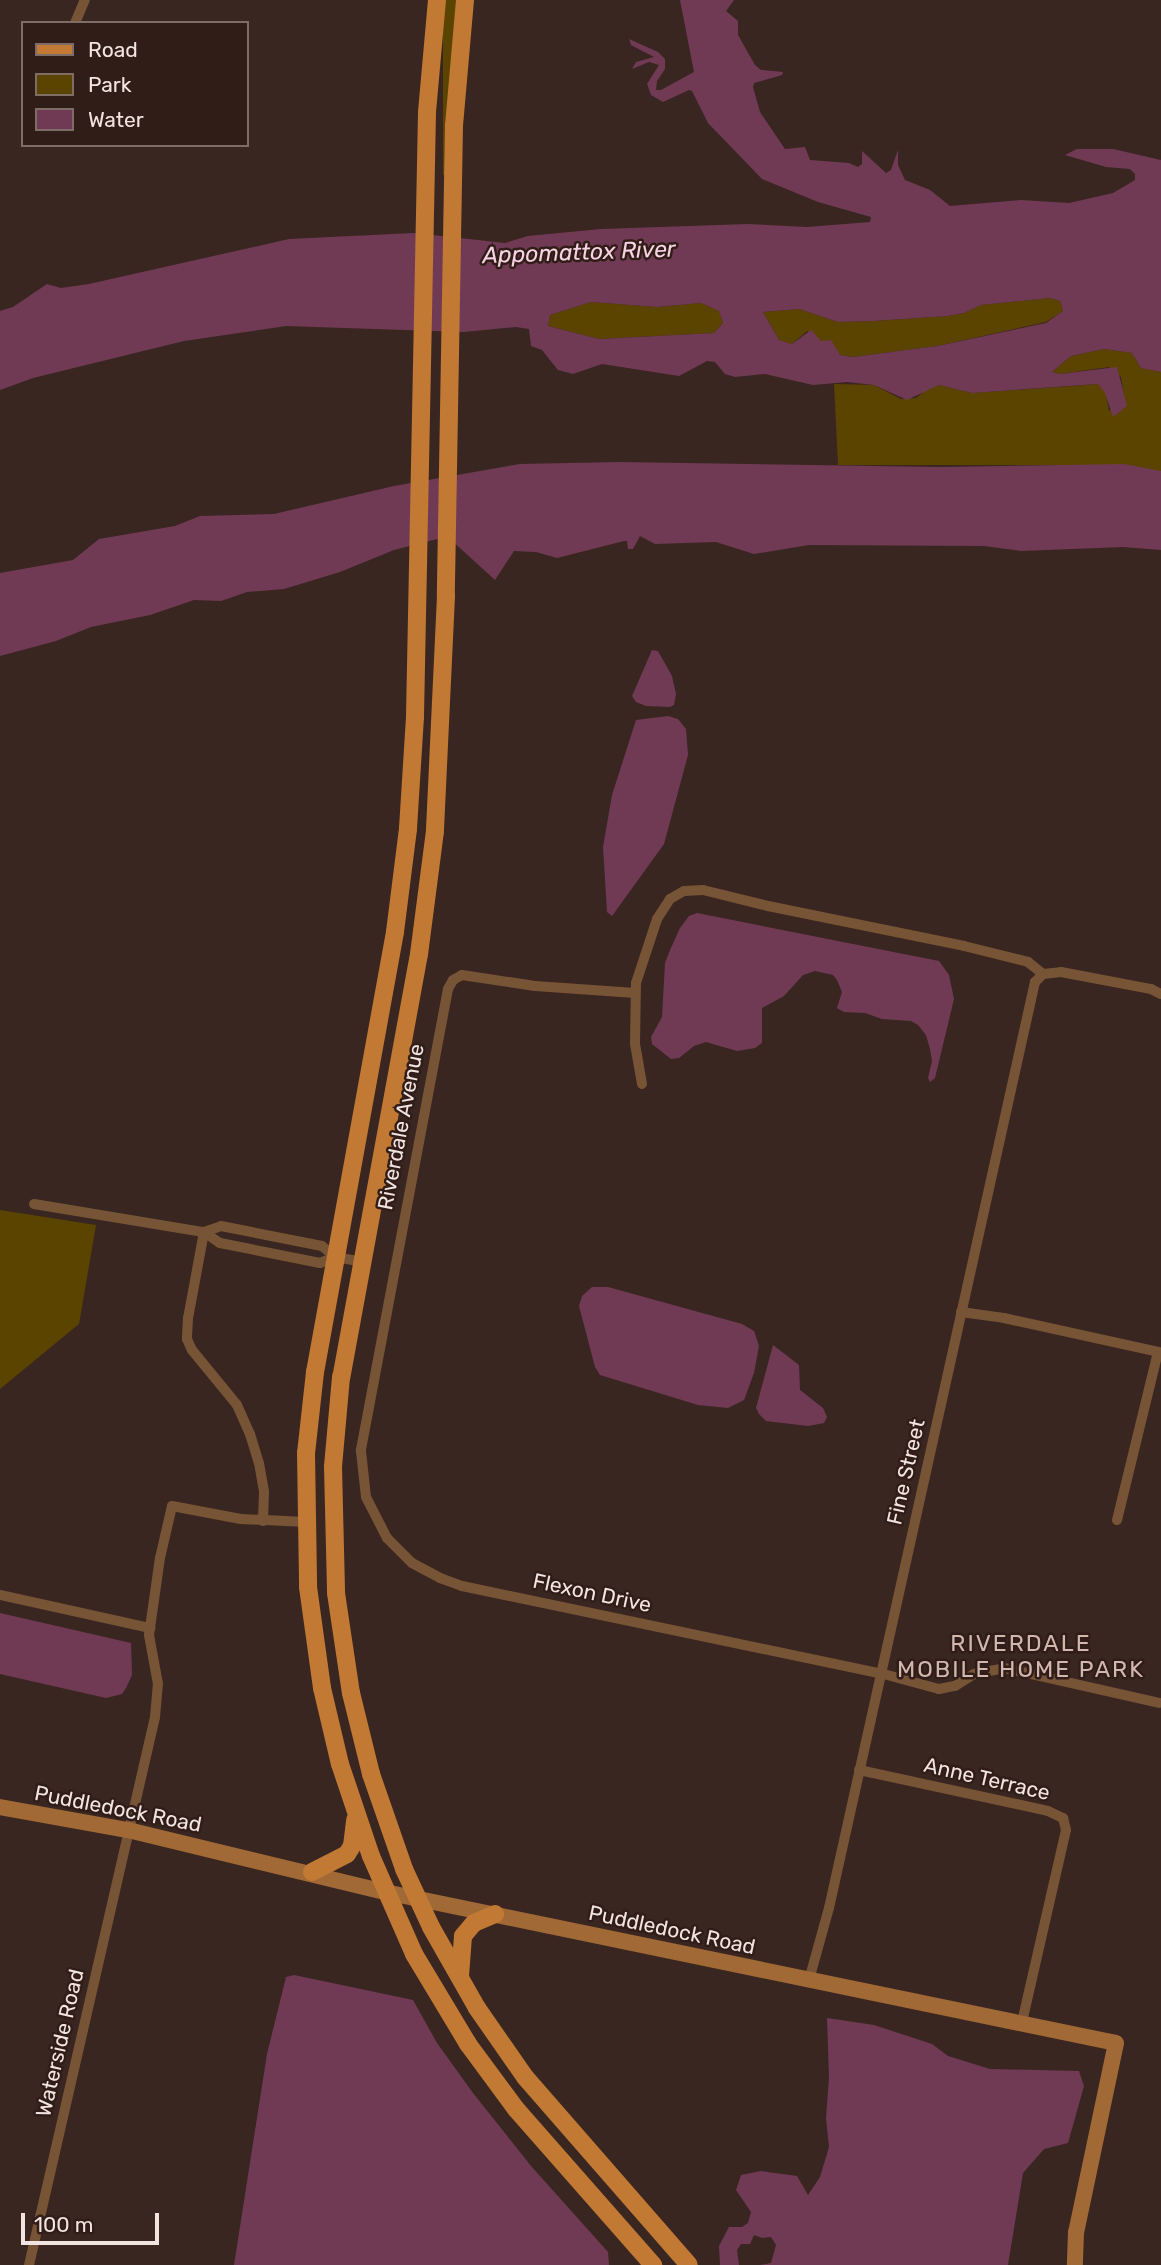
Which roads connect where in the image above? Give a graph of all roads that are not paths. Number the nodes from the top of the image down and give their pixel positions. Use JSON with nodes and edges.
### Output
{"nodes":[{"id":1,"x":85,"y":0,"type":"edge"},
{"id":2,"x":437,"y":0,"type":"edge"},
{"id":3,"x":464,"y":0,"type":"edge"},
{"id":4,"x":76,"y":21,"type":"edge"},
{"id":5,"x":1043,"y":974,"type":"junction"},
{"id":6,"x":1158,"y":990,"type":"edge"},
{"id":7,"x":635,"y":993,"type":"junction"},
{"id":8,"x":642,"y":1084,"type":"dead end"},
{"id":9,"x":34,"y":1204,"type":"dead end"},
{"id":10,"x":204,"y":1231,"type":"junction"},
{"id":11,"x":335,"y":1257,"type":"junction"},
{"id":12,"x":362,"y":1262,"type":"junction"},
{"id":13,"x":961,"y":1311,"type":"junction"},
{"id":14,"x":360,"y":1464,"type":"joint"},
{"id":15,"x":1117,"y":1520,"type":"dead end"},
{"id":16,"x":263,"y":1521,"type":"junction"},
{"id":17,"x":306,"y":1522,"type":"junction"},
{"id":18,"x":0,"y":1595,"type":"edge"},
{"id":19,"x":150,"y":1628,"type":"junction"},
{"id":20,"x":880,"y":1673,"type":"junction"},
{"id":21,"x":1159,"y":1703,"type":"dead end"},
{"id":22,"x":859,"y":1770,"type":"junction"},
{"id":23,"x":0,"y":1807,"type":"edge"},
{"id":24,"x":355,"y":1813,"type":"junction"},
{"id":25,"x":128,"y":1830,"type":"junction"},
{"id":26,"x":312,"y":1872,"type":"junction"},
{"id":27,"x":385,"y":1892,"type":"junction"},
{"id":28,"x":417,"y":1898,"type":"junction"},
{"id":29,"x":495,"y":1914,"type":"junction"},
{"id":30,"x":460,"y":1979,"type":"junction"},
{"id":31,"x":809,"y":1980,"type":"junction"},
{"id":32,"x":1021,"y":2026,"type":"junction"},
{"id":33,"x":29,"y":2265,"type":"edge"},
{"id":34,"x":653,"y":2265,"type":"edge"},
{"id":35,"x":689,"y":2265,"type":"edge"},
{"id":36,"x":1075,"y":2265,"type":"edge"}],
"edges":[{"from":1,"to":4,"type":"street"},
{"from":2,"to":11,"type":"main road"},
{"from":3,"to":12,"type":"main road"},
{"from":5,"to":6,"type":"street"},
{"from":5,"to":7,"type":"street"},
{"from":5,"to":13,"type":"street","name":"Fine Street"},
{"from":7,"to":8,"type":"street"},
{"from":7,"to":14,"type":"street","name":"Riverdale Avenue"},
{"from":9,"to":10,"type":"street"},
{"from":10,"to":11,"type":"street"},
{"from":10,"to":11,"type":"street"},
{"from":10,"to":16,"type":"street"},
{"from":11,"to":12,"type":"street"},
{"from":11,"to":17,"type":"main road"},
{"from":12,"to":28,"type":"main road"},
{"from":13,"to":15,"type":"street"},
{"from":13,"to":20,"type":"street","name":"Fine Street"},
{"from":14,"to":20,"type":"street","name":"Flexon Drive"},
{"from":16,"to":17,"type":"street"},
{"from":16,"to":19,"type":"street","name":"Waterside Road"},
{"from":17,"to":24,"type":"main road"},
{"from":18,"to":19,"type":"street"},
{"from":19,"to":25,"type":"street","name":"Waterside Road"},
{"from":20,"to":21,"type":"street","name":"Flexon Drive"},
{"from":20,"to":22,"type":"street","name":"Fine Street"},
{"from":22,"to":31,"type":"street","name":"Fine Street"},
{"from":22,"to":32,"type":"street","name":"Anne Terrace"},
{"from":23,"to":25,"type":"street","name":"Puddledock Road"},
{"from":24,"to":26,"type":"main road"},
{"from":24,"to":27,"type":"main road"},
{"from":25,"to":26,"type":"street","name":"Puddledock Road"},
{"from":25,"to":33,"type":"street","name":"Waterside Road"},
{"from":26,"to":27,"type":"street","name":"Puddledock Road"},
{"from":27,"to":28,"type":"street","name":"Puddledock Road"},
{"from":27,"to":34,"type":"main road"},
{"from":28,"to":29,"type":"street","name":"Puddledock Road"},
{"from":28,"to":30,"type":"main road"},
{"from":29,"to":30,"type":"main road"},
{"from":29,"to":31,"type":"street","name":"Puddledock Road"},
{"from":30,"to":35,"type":"main road"},
{"from":31,"to":32,"type":"street","name":"Puddledock Road"},
{"from":32,"to":36,"type":"street","name":"Puddledock Road"}]}
